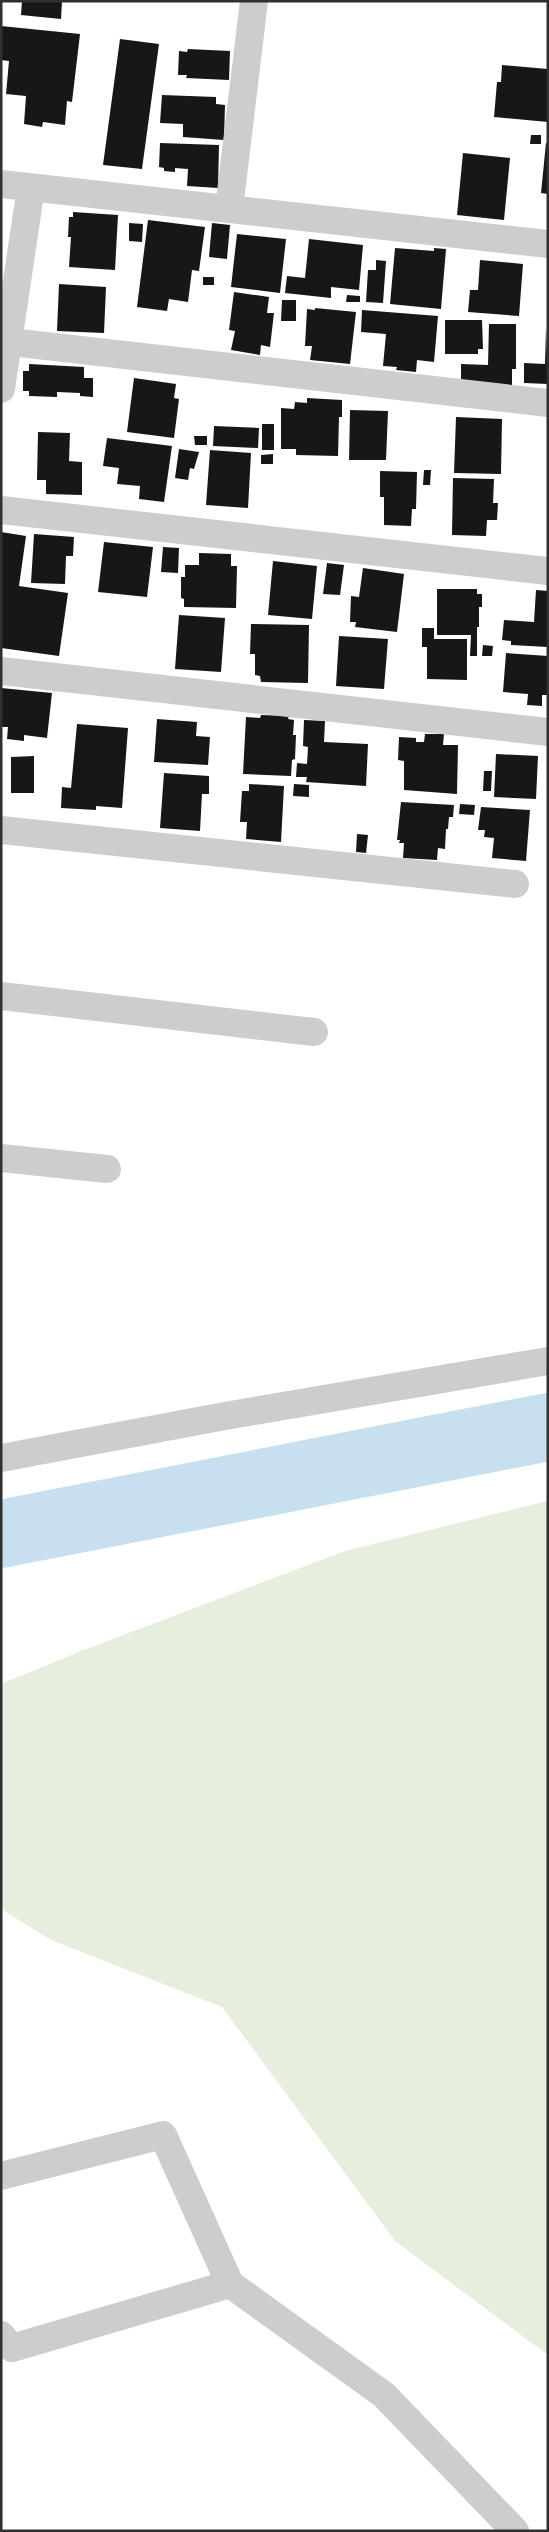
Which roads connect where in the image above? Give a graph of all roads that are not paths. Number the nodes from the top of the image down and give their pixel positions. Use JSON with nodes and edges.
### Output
{"nodes":[{"id":1,"x":254,"y":1,"type":"edge"},
{"id":2,"x":1,"y":184,"type":"edge"},
{"id":3,"x":31,"y":187,"type":"junction"},
{"id":4,"x":229,"y":209,"type":"junction"},
{"id":5,"x":548,"y":244,"type":"edge"},
{"id":6,"x":5,"y":342,"type":"edge"},
{"id":7,"x":1,"y":390,"type":"edge"},
{"id":8,"x":548,"y":403,"type":"edge"},
{"id":9,"x":1,"y":510,"type":"edge"},
{"id":10,"x":548,"y":572,"type":"edge"},
{"id":11,"x":1,"y":671,"type":"edge"},
{"id":12,"x":548,"y":732,"type":"edge"},
{"id":13,"x":1,"y":830,"type":"edge"},
{"id":14,"x":515,"y":884,"type":"dead end"},
{"id":15,"x":1,"y":996,"type":"edge"},
{"id":16,"x":314,"y":1032,"type":"dead end"},
{"id":17,"x":1,"y":1158,"type":"edge"},
{"id":18,"x":107,"y":1169,"type":"dead end"},
{"id":19,"x":548,"y":1361,"type":"edge"},
{"id":20,"x":1,"y":1458,"type":"edge"},
{"id":21,"x":1,"y":2176,"type":"edge"},
{"id":22,"x":230,"y":2284,"type":"junction"},
{"id":23,"x":1,"y":2335,"type":"edge"},
{"id":24,"x":514,"y":2531,"type":"edge"}],
"edges":[{"from":1,"to":4,"type":"street"},
{"from":2,"to":3,"type":"street"},
{"from":3,"to":4,"type":"street"},
{"from":3,"to":6,"type":"street"},
{"from":4,"to":5,"type":"street"},
{"from":6,"to":7,"type":"street"},
{"from":6,"to":8,"type":"street"},
{"from":9,"to":10,"type":"street"},
{"from":11,"to":12,"type":"street"},
{"from":13,"to":14,"type":"street"},
{"from":15,"to":16,"type":"street"},
{"from":17,"to":18,"type":"street"},
{"from":19,"to":20,"type":"street"},
{"from":21,"to":22,"type":"street"},
{"from":22,"to":23,"type":"street"},
{"from":22,"to":24,"type":"street"}]}
